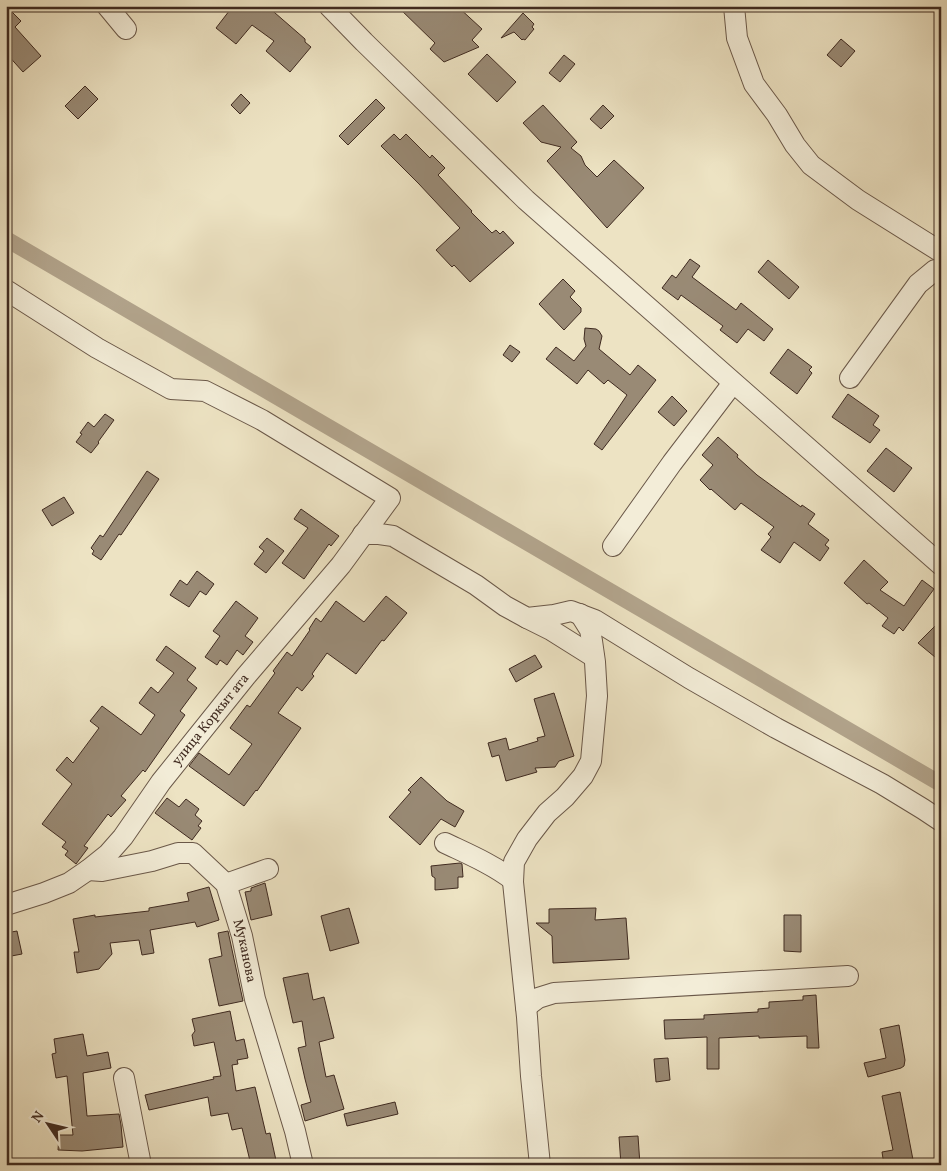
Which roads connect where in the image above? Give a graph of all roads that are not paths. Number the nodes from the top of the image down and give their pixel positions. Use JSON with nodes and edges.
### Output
{"nodes":[{"id":1,"x":107,"y":6,"type":"edge"},
{"id":2,"x":329,"y":6,"type":"edge"},
{"id":3,"x":734,"y":6,"type":"edge"},
{"id":4,"x":126,"y":29,"type":"dead end"},
{"id":5,"x":941,"y":252,"type":"edge"},
{"id":6,"x":941,"y":269,"type":"edge"},
{"id":7,"x":6,"y":290,"type":"edge"},
{"id":8,"x":850,"y":378,"type":"dead end"},
{"id":9,"x":734,"y":383,"type":"junction"},
{"id":10,"x":363,"y":534,"type":"junction"},
{"id":11,"x":613,"y":546,"type":"dead end"},
{"id":12,"x":941,"y":565,"type":"edge"},
{"id":13,"x":580,"y":614,"type":"junction"},
{"id":14,"x":527,"y":618,"type":"junction"},
{"id":15,"x":594,"y":657,"type":"junction"},
{"id":16,"x":941,"y":821,"type":"edge"},
{"id":17,"x":445,"y":843,"type":"dead end"},
{"id":18,"x":268,"y":869,"type":"dead end"},
{"id":19,"x":88,"y":870,"type":"junction"},
{"id":20,"x":513,"y":880,"type":"junction"},
{"id":21,"x":226,"y":884,"type":"junction"},
{"id":22,"x":6,"y":905,"type":"edge"},
{"id":23,"x":848,"y":976,"type":"dead end"},
{"id":24,"x":526,"y":1007,"type":"junction"},
{"id":25,"x":124,"y":1078,"type":"dead end"},
{"id":26,"x":141,"y":1165,"type":"edge"},
{"id":27,"x":303,"y":1165,"type":"edge"},
{"id":28,"x":540,"y":1165,"type":"edge"}],
"edges":[{"from":1,"to":4,"type":"street"},
{"from":2,"to":9,"type":"street"},
{"from":3,"to":5,"type":"street"},
{"from":6,"to":8,"type":"street"},
{"from":7,"to":10,"type":"street","name":"улица Коркыт ата"},
{"from":9,"to":11,"type":"street"},
{"from":9,"to":12,"type":"street"},
{"from":10,"to":14,"type":"street"},
{"from":10,"to":19,"type":"street","name":"улица Коркыт ата"},
{"from":13,"to":14,"type":"street"},
{"from":13,"to":15,"type":"street"},
{"from":13,"to":16,"type":"street"},
{"from":14,"to":15,"type":"street"},
{"from":15,"to":20,"type":"street"},
{"from":17,"to":20,"type":"street"},
{"from":18,"to":21,"type":"street"},
{"from":19,"to":21,"type":"street"},
{"from":19,"to":22,"type":"street","name":"улица Коркыт ата"},
{"from":20,"to":24,"type":"street"},
{"from":21,"to":27,"type":"street","name":"Муканова"},
{"from":23,"to":24,"type":"street"},
{"from":24,"to":28,"type":"street"},
{"from":25,"to":26,"type":"street"}]}
